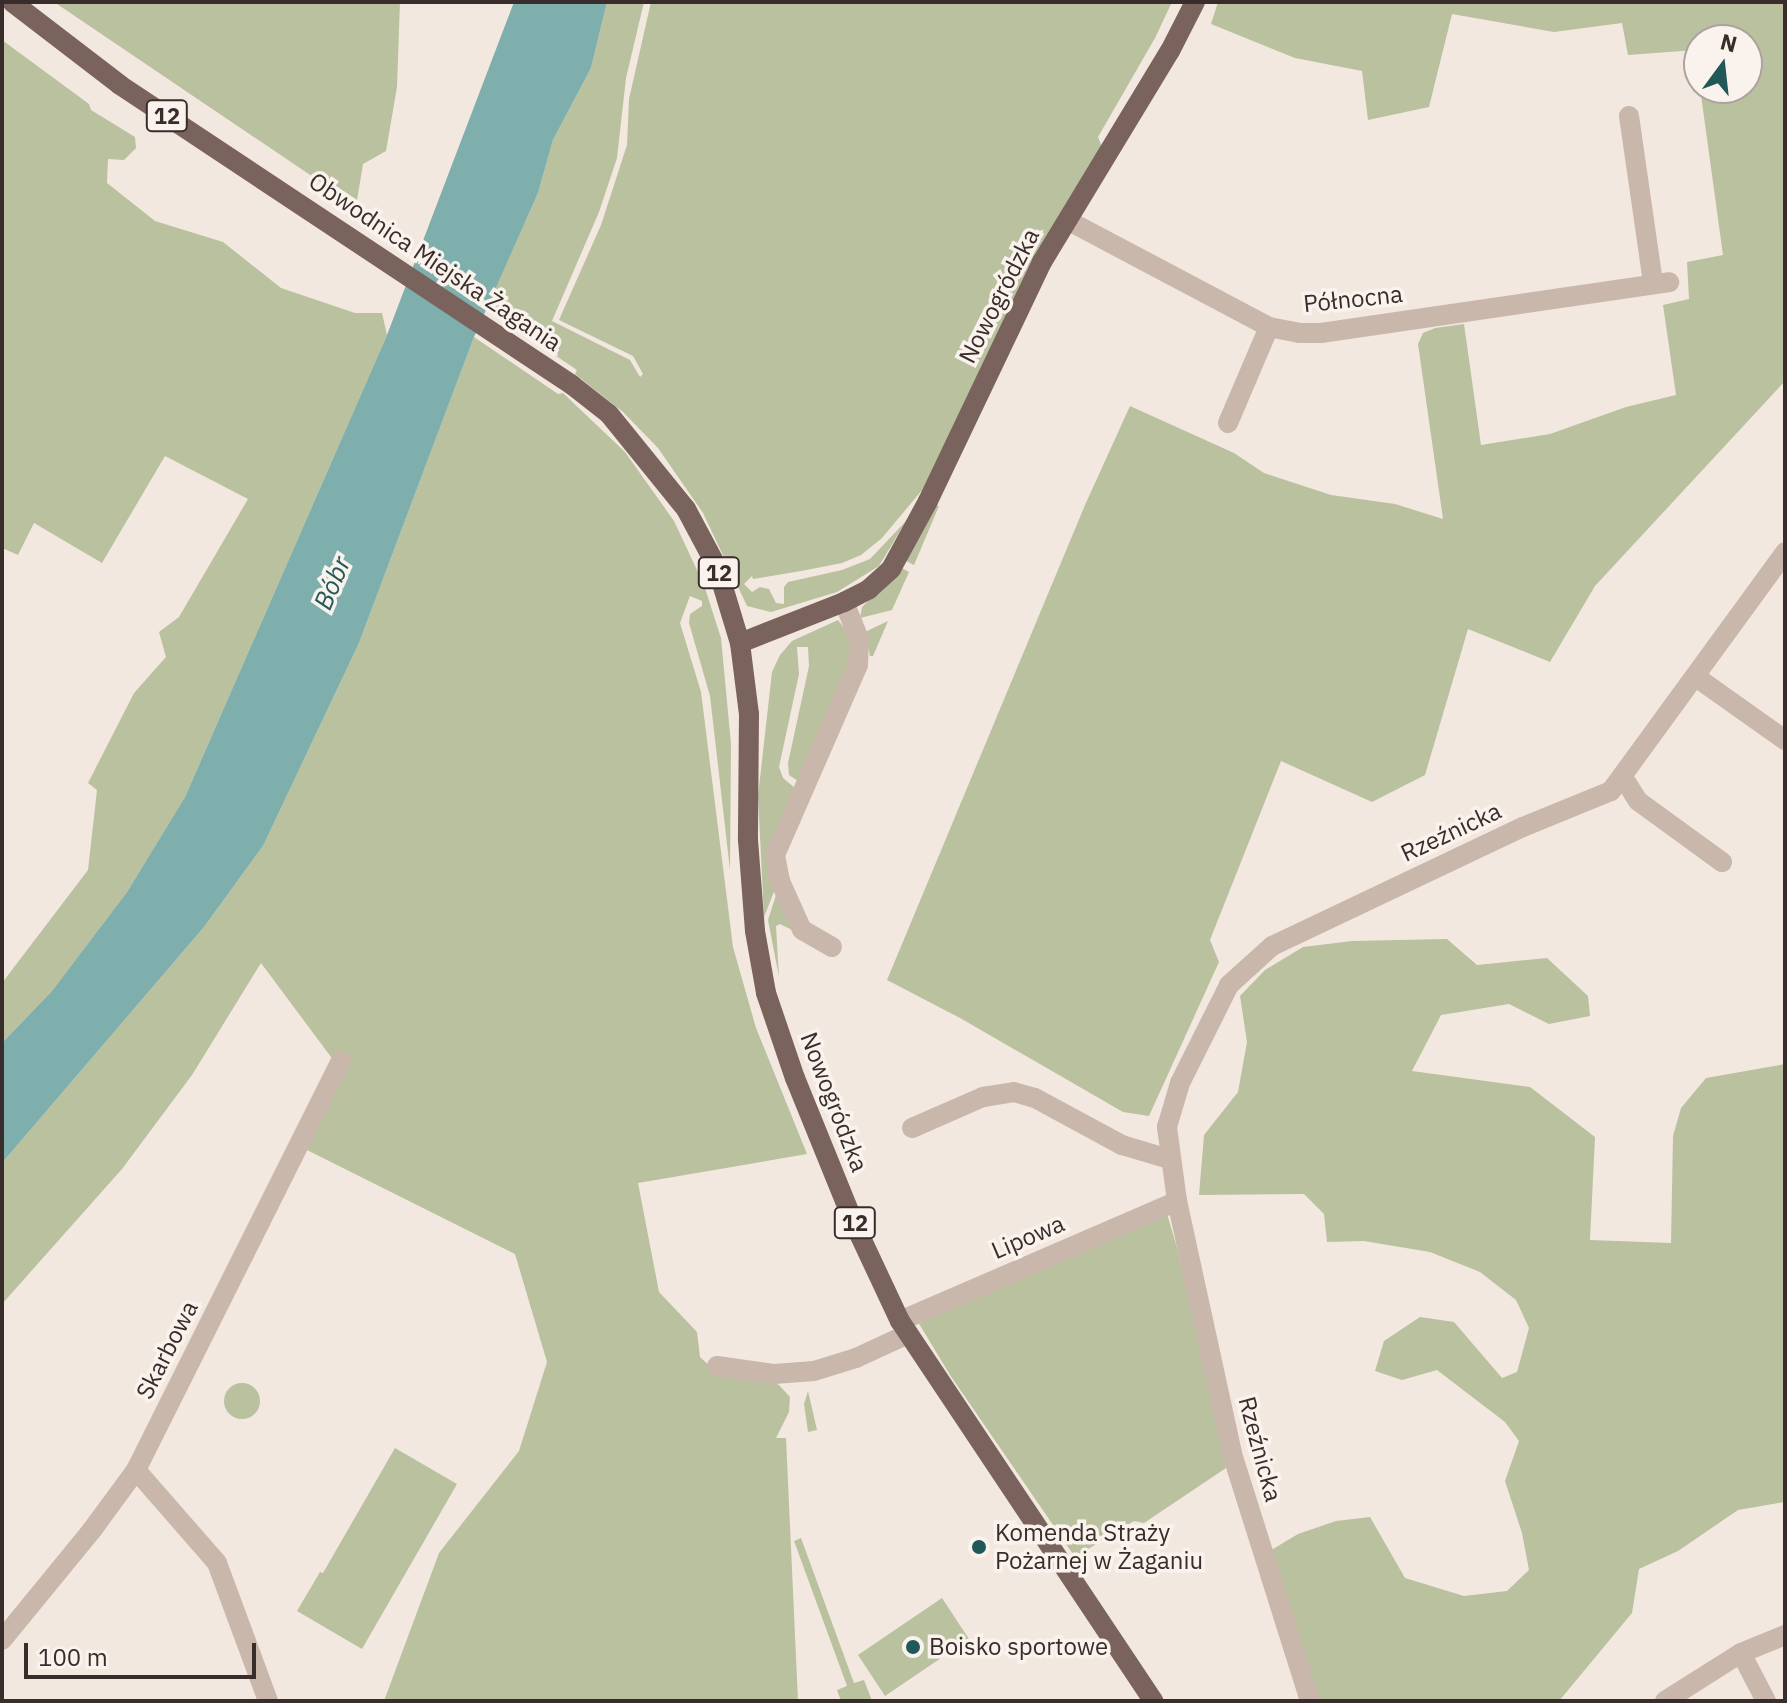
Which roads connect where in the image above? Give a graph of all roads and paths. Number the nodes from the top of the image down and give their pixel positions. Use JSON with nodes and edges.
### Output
{"nodes":[{"id":1,"x":12,"y":2,"type":"edge"},
{"id":2,"x":1195,"y":2,"type":"edge"},
{"id":3,"x":1629,"y":116,"type":"dead end"},
{"id":4,"x":1067,"y":220,"type":"junction"},
{"id":5,"x":1269,"y":327,"type":"junction"},
{"id":6,"x":1228,"y":423,"type":"dead end"},
{"id":7,"x":1785,"y":554,"type":"edge"},
{"id":8,"x":844,"y":602,"type":"junction"},
{"id":9,"x":740,"y":643,"type":"junction"},
{"id":10,"x":1696,"y":677,"type":"junction"},
{"id":11,"x":1785,"y":740,"type":"edge"},
{"id":12,"x":1623,"y":777,"type":"junction"},
{"id":13,"x":1722,"y":862,"type":"dead end"},
{"id":14,"x":832,"y":947,"type":"dead end"},
{"id":15,"x":341,"y":1060,"type":"dead end"},
{"id":16,"x":912,"y":1128,"type":"dead end"},
{"id":17,"x":1169,"y":1159,"type":"junction"},
{"id":18,"x":1177,"y":1201,"type":"junction"},
{"id":19,"x":904,"y":1328,"type":"junction"},
{"id":20,"x":717,"y":1366,"type":"dead end"},
{"id":21,"x":136,"y":1470,"type":"junction"},
{"id":22,"x":1785,"y":1635,"type":"edge"},
{"id":23,"x":2,"y":1640,"type":"edge"},
{"id":24,"x":1741,"y":1653,"type":"junction"},
{"id":25,"x":268,"y":1701,"type":"edge"},
{"id":26,"x":1153,"y":1701,"type":"edge"},
{"id":27,"x":1310,"y":1701,"type":"edge"},
{"id":28,"x":1665,"y":1701,"type":"edge"},
{"id":29,"x":1766,"y":1701,"type":"edge"}],
"edges":[{"from":1,"to":9,"type":"main road","name":"Obwodnica Miejska Żagania","number":"12"},
{"from":2,"to":4,"type":"main road","name":"Nowogródzka"},
{"from":3,"to":5,"type":"street","name":"Północna"},
{"from":4,"to":5,"type":"street","name":"Północna"},
{"from":4,"to":8,"type":"main road","name":"Nowogródzka"},
{"from":5,"to":6,"type":"street"},
{"from":7,"to":10,"type":"street","name":"Rzeźnicka"},
{"from":8,"to":9,"type":"main road","name":"Nowogródzka"},
{"from":8,"to":14,"type":"street"},
{"from":9,"to":19,"type":"main road","name":"Nowogródzka","number":"12"},
{"from":10,"to":11,"type":"street"},
{"from":10,"to":12,"type":"street","name":"Rzeźnicka"},
{"from":12,"to":13,"type":"street"},
{"from":12,"to":17,"type":"street","name":"Rzeźnicka"},
{"from":15,"to":21,"type":"street","name":"Skarbowa"},
{"from":16,"to":17,"type":"street"},
{"from":17,"to":18,"type":"street","name":"Rzeźnicka"},
{"from":18,"to":19,"type":"street","name":"Lipowa"},
{"from":18,"to":27,"type":"street","name":"Rzeźnicka"},
{"from":19,"to":20,"type":"street","name":"Lipowa"},
{"from":19,"to":26,"type":"main road","name":"Nowogródzka","number":"12"},
{"from":21,"to":23,"type":"street","name":"Skarbowa"},
{"from":21,"to":25,"type":"street"},
{"from":22,"to":24,"type":"street"},
{"from":24,"to":28,"type":"street"},
{"from":24,"to":29,"type":"street"}]}
